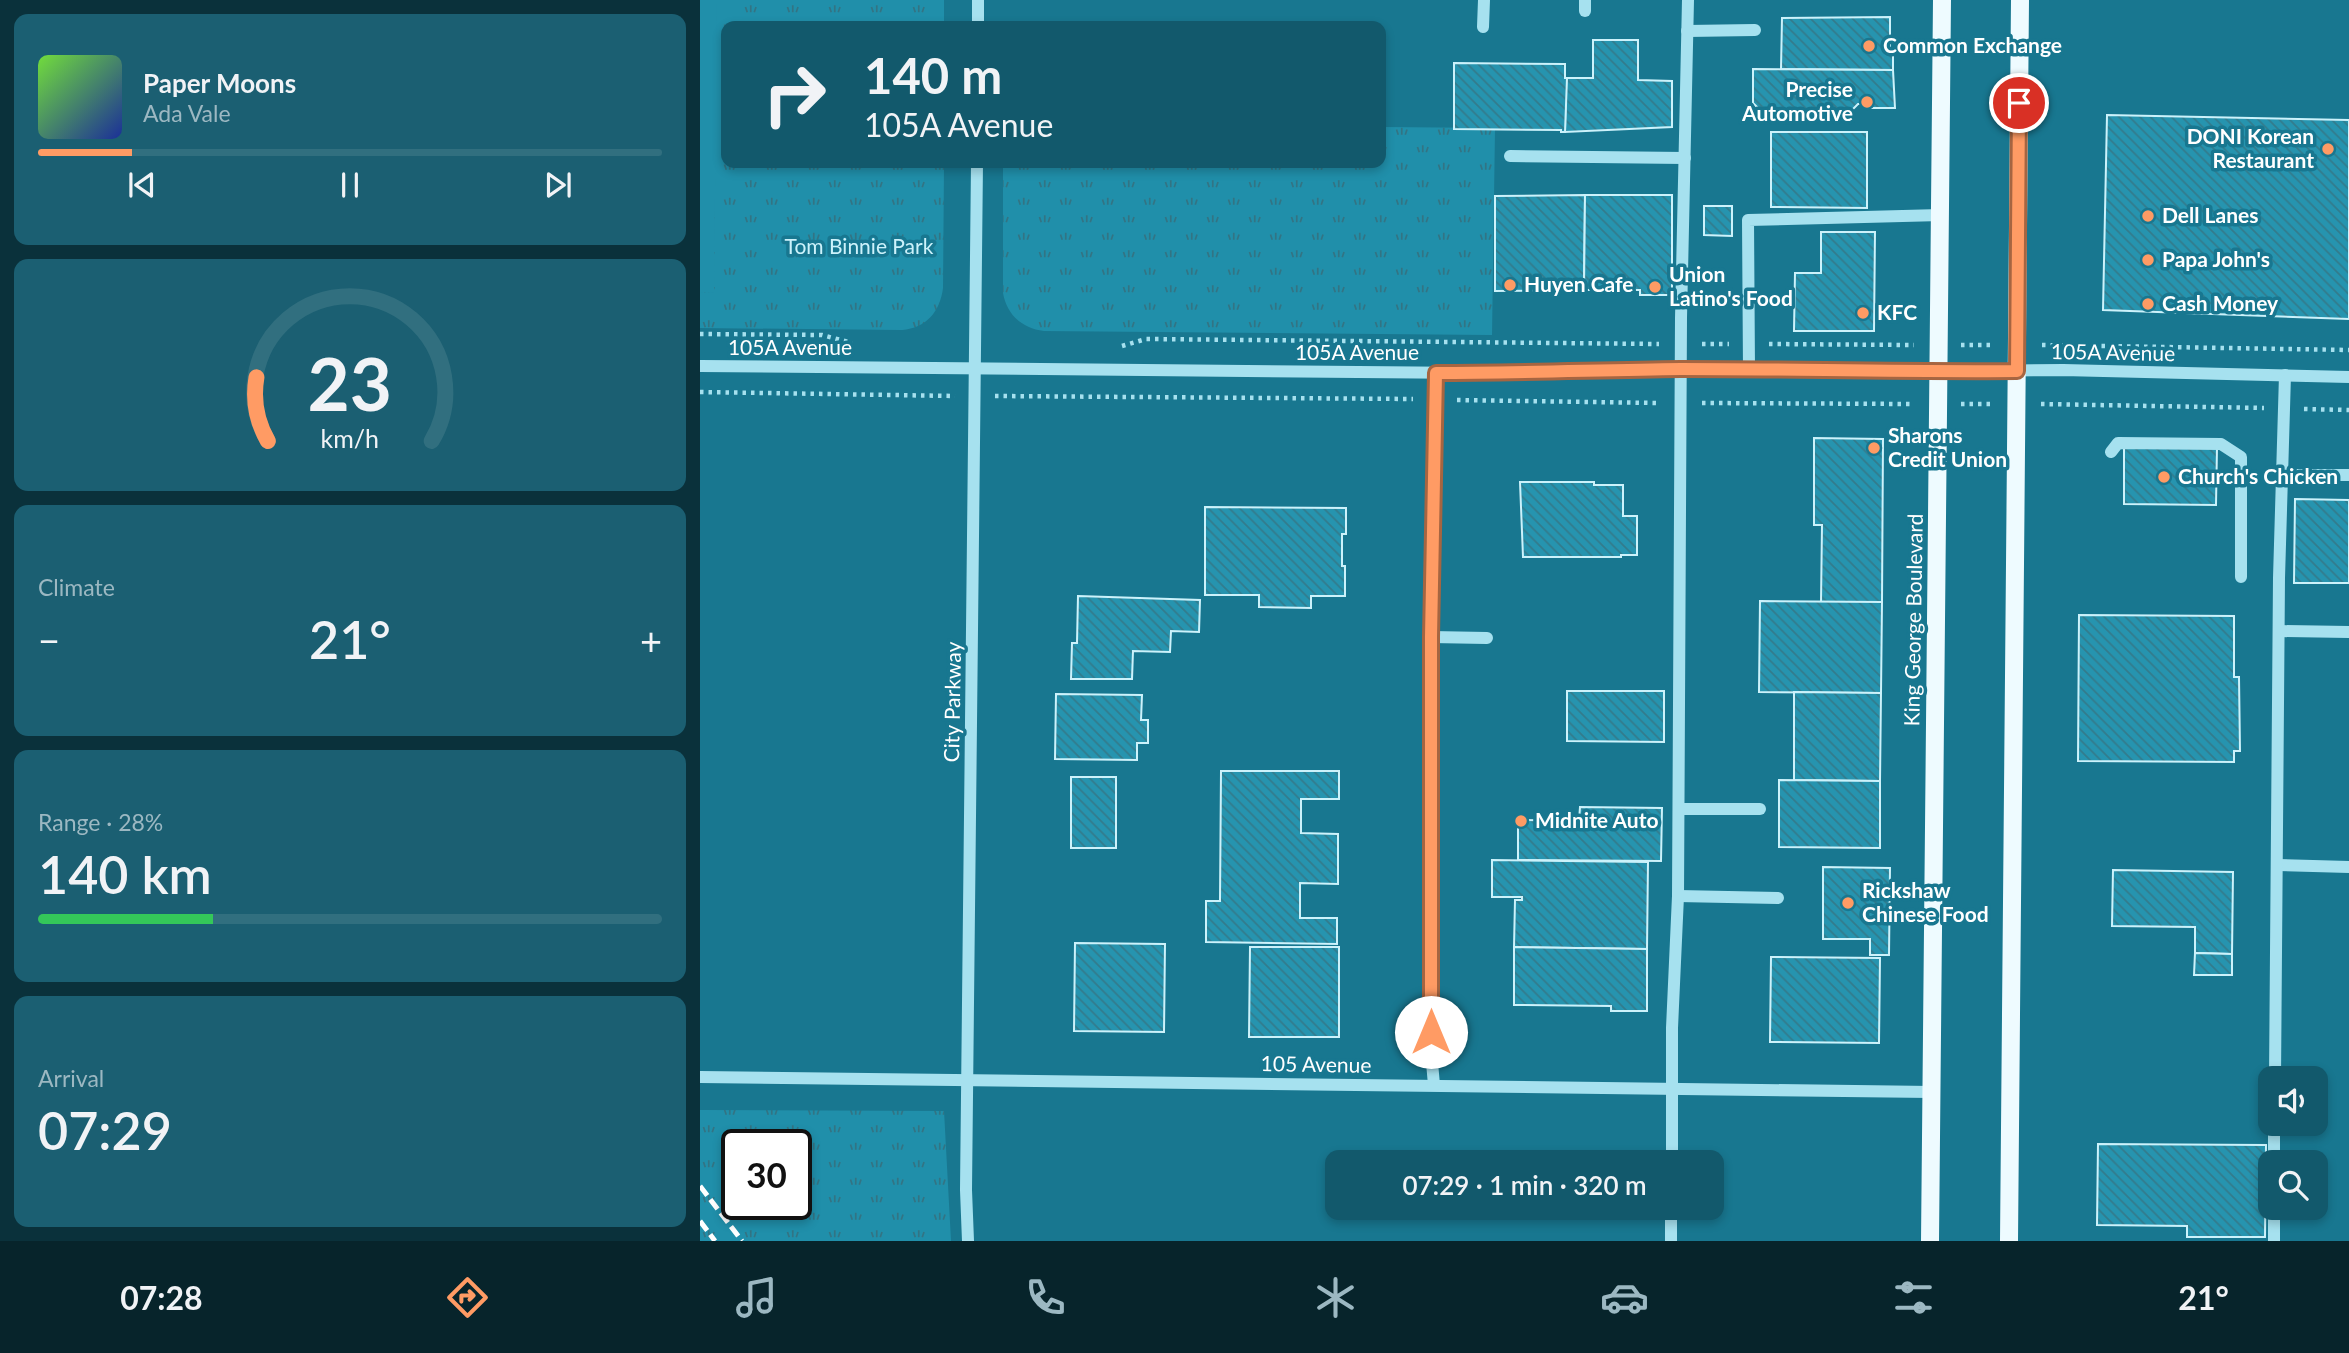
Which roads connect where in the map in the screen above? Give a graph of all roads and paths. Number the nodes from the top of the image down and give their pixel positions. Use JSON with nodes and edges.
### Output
{"nodes":[{"id":1,"x":978,"y":0,"type":"edge"},
{"id":2,"x":1484,"y":0,"type":"edge"},
{"id":3,"x":1688,"y":0,"type":"edge"},
{"id":4,"x":1942,"y":0,"type":"edge"},
{"id":5,"x":2020,"y":0,"type":"edge"},
{"id":6,"x":978,"y":21,"type":"edge"},
{"id":7,"x":1483,"y":27,"type":"dead end"},
{"id":8,"x":1755,"y":30,"type":"dead end"},
{"id":9,"x":1688,"y":31,"type":"junction"},
{"id":10,"x":1510,"y":156,"type":"dead end"},
{"id":11,"x":1685,"y":158,"type":"junction"},
{"id":12,"x":977,"y":168,"type":"edge"},
{"id":13,"x":1941,"y":215,"type":"junction"},
{"id":14,"x":700,"y":334,"type":"edge"},
{"id":15,"x":854,"y":344,"type":"dead end"},
{"id":16,"x":1681,"y":344,"type":"junction"},
{"id":17,"x":1748,"y":344,"type":"junction"},
{"id":18,"x":1940,"y":345,"type":"junction"},
{"id":19,"x":2017,"y":345,"type":"junction"},
{"id":20,"x":1114,"y":349,"type":"dead end"},
{"id":21,"x":2349,"y":349,"type":"edge"},
{"id":22,"x":700,"y":366,"type":"edge"},
{"id":23,"x":976,"y":368,"type":"junction"},
{"id":24,"x":1681,"y":369,"type":"junction"},
{"id":25,"x":1749,"y":370,"type":"junction"},
{"id":26,"x":1939,"y":371,"type":"junction"},
{"id":27,"x":2017,"y":371,"type":"junction"},
{"id":28,"x":1436,"y":373,"type":"junction"},
{"id":29,"x":2285,"y":375,"type":"junction"},
{"id":30,"x":2349,"y":377,"type":"edge"},
{"id":31,"x":700,"y":392,"type":"edge"},
{"id":32,"x":976,"y":396,"type":"junction"},
{"id":33,"x":1436,"y":400,"type":"junction"},
{"id":34,"x":1682,"y":403,"type":"junction"},
{"id":35,"x":1939,"y":404,"type":"junction"},
{"id":36,"x":2017,"y":404,"type":"junction"},
{"id":37,"x":2284,"y":409,"type":"junction"},
{"id":38,"x":2349,"y":410,"type":"edge"},
{"id":39,"x":2111,"y":452,"type":"dead end"},
{"id":40,"x":2283,"y":475,"type":"junction"},
{"id":41,"x":2349,"y":475,"type":"edge"},
{"id":42,"x":2241,"y":577,"type":"dead end"},
{"id":43,"x":2279,"y":631,"type":"junction"},
{"id":44,"x":2349,"y":632,"type":"edge"},
{"id":45,"x":1431,"y":637,"type":"junction"},
{"id":46,"x":1487,"y":638,"type":"dead end"},
{"id":47,"x":1679,"y":809,"type":"junction"},
{"id":48,"x":1760,"y":809,"type":"dead end"},
{"id":49,"x":2277,"y":865,"type":"junction"},
{"id":50,"x":2349,"y":867,"type":"edge"},
{"id":51,"x":1678,"y":896,"type":"junction"},
{"id":52,"x":1778,"y":898,"type":"dead end"},
{"id":53,"x":2275,"y":1066,"type":"edge"},
{"id":54,"x":700,"y":1077,"type":"edge"},
{"id":55,"x":968,"y":1080,"type":"junction"},
{"id":56,"x":1434,"y":1086,"type":"junction"},
{"id":57,"x":1672,"y":1089,"type":"junction"},
{"id":58,"x":1931,"y":1092,"type":"junction"},
{"id":59,"x":1672,"y":1150,"type":"edge"},
{"id":60,"x":1671,"y":1220,"type":"edge"},
{"id":61,"x":2274,"y":1220,"type":"edge"},
{"id":62,"x":968,"y":1241,"type":"edge"},
{"id":63,"x":1671,"y":1241,"type":"edge"},
{"id":64,"x":1930,"y":1241,"type":"edge"},
{"id":65,"x":2010,"y":1241,"type":"edge"},
{"id":66,"x":2274,"y":1241,"type":"edge"}],
"edges":[{"from":1,"to":6,"type":"street"},
{"from":2,"to":7,"type":"street"},
{"from":3,"to":9,"type":"street"},
{"from":4,"to":13,"type":"main road","name":"King George Boulevard"},
{"from":5,"to":19,"type":"main road"},
{"from":8,"to":9,"type":"street"},
{"from":9,"to":11,"type":"street"},
{"from":10,"to":11,"type":"street"},
{"from":11,"to":16,"type":"street"},
{"from":12,"to":23,"type":"street","name":"City Parkway"},
{"from":13,"to":17,"type":"street"},
{"from":13,"to":18,"type":"main road","name":"King George Boulevard"},
{"from":14,"to":15,"type":"path"},
{"from":16,"to":17,"type":"path"},
{"from":16,"to":20,"type":"path"},
{"from":16,"to":24,"type":"street"},
{"from":17,"to":18,"type":"path"},
{"from":17,"to":25,"type":"street"},
{"from":18,"to":19,"type":"path"},
{"from":18,"to":26,"type":"main road","name":"King George Boulevard"},
{"from":19,"to":21,"type":"path"},
{"from":19,"to":27,"type":"main road"},
{"from":22,"to":23,"type":"street","name":"105A Avenue"},
{"from":23,"to":28,"type":"street","name":"105A Avenue"},
{"from":23,"to":32,"type":"street","name":"City Parkway"},
{"from":24,"to":25,"type":"street","name":"105A Avenue"},
{"from":24,"to":28,"type":"street","name":"105A Avenue"},
{"from":24,"to":34,"type":"street"},
{"from":25,"to":26,"type":"street","name":"105A Avenue"},
{"from":26,"to":27,"type":"street","name":"105A Avenue"},
{"from":26,"to":35,"type":"main road","name":"King George Boulevard"},
{"from":27,"to":29,"type":"street","name":"105A Avenue"},
{"from":27,"to":36,"type":"main road"},
{"from":28,"to":33,"type":"street"},
{"from":29,"to":30,"type":"street","name":"105A Avenue"},
{"from":29,"to":37,"type":"street"},
{"from":31,"to":32,"type":"path"},
{"from":32,"to":33,"type":"path"},
{"from":32,"to":55,"type":"street","name":"City Parkway"},
{"from":33,"to":34,"type":"path"},
{"from":33,"to":45,"type":"street"},
{"from":34,"to":35,"type":"path"},
{"from":34,"to":47,"type":"street"},
{"from":35,"to":36,"type":"path"},
{"from":35,"to":58,"type":"main road","name":"King George Boulevard"},
{"from":36,"to":37,"type":"path"},
{"from":36,"to":65,"type":"main road"},
{"from":37,"to":38,"type":"path"},
{"from":37,"to":40,"type":"street"},
{"from":39,"to":42,"type":"street"},
{"from":40,"to":41,"type":"street"},
{"from":40,"to":43,"type":"street"},
{"from":43,"to":44,"type":"street"},
{"from":43,"to":49,"type":"street"},
{"from":45,"to":46,"type":"street"},
{"from":45,"to":56,"type":"street"},
{"from":47,"to":48,"type":"street"},
{"from":47,"to":51,"type":"street"},
{"from":49,"to":50,"type":"street"},
{"from":49,"to":53,"type":"street"},
{"from":51,"to":52,"type":"street"},
{"from":51,"to":57,"type":"street"},
{"from":54,"to":55,"type":"street","name":"105 Avenue"},
{"from":55,"to":56,"type":"street","name":"105 Avenue"},
{"from":55,"to":62,"type":"street","name":"City Parkway"},
{"from":56,"to":57,"type":"street","name":"105 Avenue"},
{"from":57,"to":58,"type":"street","name":"105 Avenue"},
{"from":57,"to":59,"type":"street"},
{"from":58,"to":64,"type":"main road","name":"King George Boulevard"},
{"from":60,"to":63,"type":"street"},
{"from":61,"to":66,"type":"street"}]}
